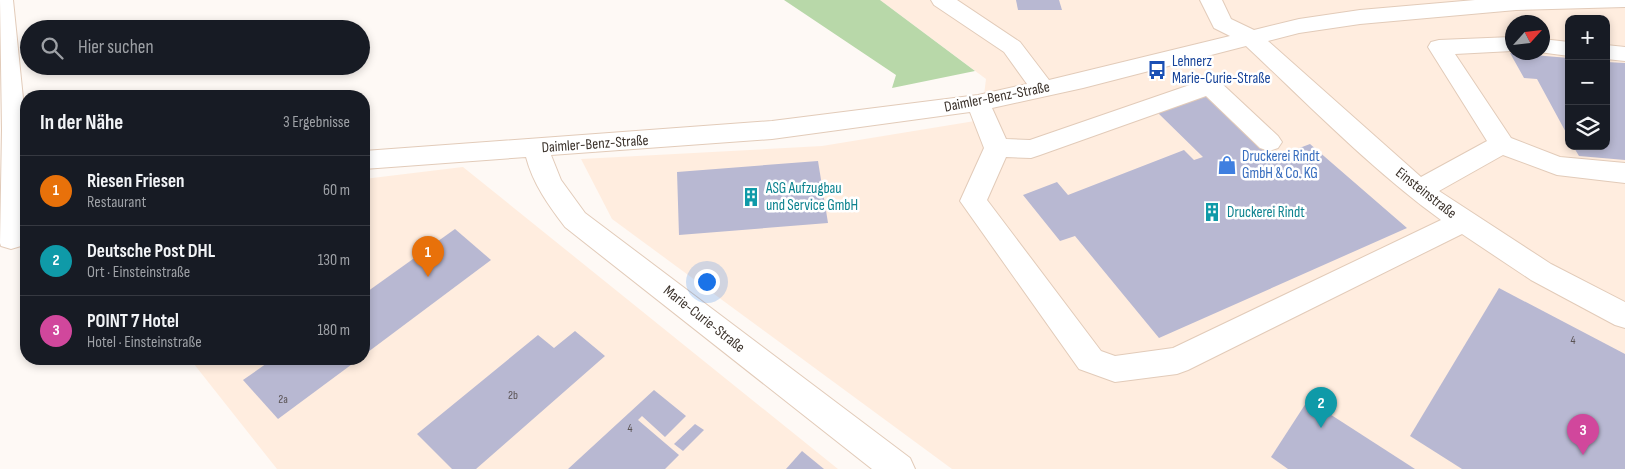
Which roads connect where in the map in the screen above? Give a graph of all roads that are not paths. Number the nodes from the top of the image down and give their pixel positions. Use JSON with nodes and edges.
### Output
{"nodes":[{"id":1,"x":2,"y":0,"type":"edge"},
{"id":2,"x":942,"y":0,"type":"edge"},
{"id":3,"x":1211,"y":0,"type":"edge"},
{"id":4,"x":1625,"y":0,"type":"edge"},
{"id":5,"x":1251,"y":38,"type":"junction"},
{"id":6,"x":1505,"y":44,"type":"edge"},
{"id":7,"x":1550,"y":47,"type":"edge"},
{"id":8,"x":1565,"y":48,"type":"edge"},
{"id":9,"x":1610,"y":52,"type":"edge"},
{"id":10,"x":1625,"y":54,"type":"edge"},
{"id":11,"x":1043,"y":89,"type":"junction"},
{"id":12,"x":978,"y":103,"type":"junction"},
{"id":13,"x":20,"y":138,"type":"edge"},
{"id":14,"x":1269,"y":142,"type":"dead end"},
{"id":15,"x":1502,"y":144,"type":"junction"},
{"id":16,"x":537,"y":148,"type":"junction"},
{"id":17,"x":997,"y":148,"type":"junction"},
{"id":18,"x":370,"y":160,"type":"edge"},
{"id":19,"x":1625,"y":173,"type":"edge"},
{"id":20,"x":4,"y":180,"type":"edge"},
{"id":21,"x":1419,"y":190,"type":"junction"},
{"id":22,"x":1463,"y":222,"type":"junction"},
{"id":23,"x":12,"y":238,"type":"edge"},
{"id":24,"x":1625,"y":316,"type":"edge"},
{"id":25,"x":898,"y":469,"type":"edge"}],
"edges":[{"from":1,"to":13,"type":"street"},
{"from":2,"to":11,"type":"street"},
{"from":3,"to":5,"type":"street","name":"Einsteinstraße"},
{"from":4,"to":5,"type":"street","name":"Daimler-Benz-Straße"},
{"from":5,"to":11,"type":"street","name":"Daimler-Benz-Straße"},
{"from":5,"to":21,"type":"street","name":"Einsteinstraße"},
{"from":6,"to":15,"type":"street"},
{"from":7,"to":8,"type":"street"},
{"from":9,"to":10,"type":"street"},
{"from":11,"to":12,"type":"street","name":"Daimler-Benz-Straße"},
{"from":12,"to":16,"type":"street","name":"Daimler-Benz-Straße"},
{"from":12,"to":17,"type":"street"},
{"from":13,"to":20,"type":"street"},
{"from":14,"to":17,"type":"street"},
{"from":15,"to":19,"type":"street"},
{"from":15,"to":21,"type":"street"},
{"from":16,"to":18,"type":"street","name":"Daimler-Benz-Straße"},
{"from":16,"to":25,"type":"street","name":"Marie-Curie-Straße"},
{"from":17,"to":22,"type":"street"},
{"from":20,"to":23,"type":"street"},
{"from":21,"to":22,"type":"street","name":"Einsteinstraße"},
{"from":22,"to":24,"type":"street","name":"Einsteinstraße"}]}
